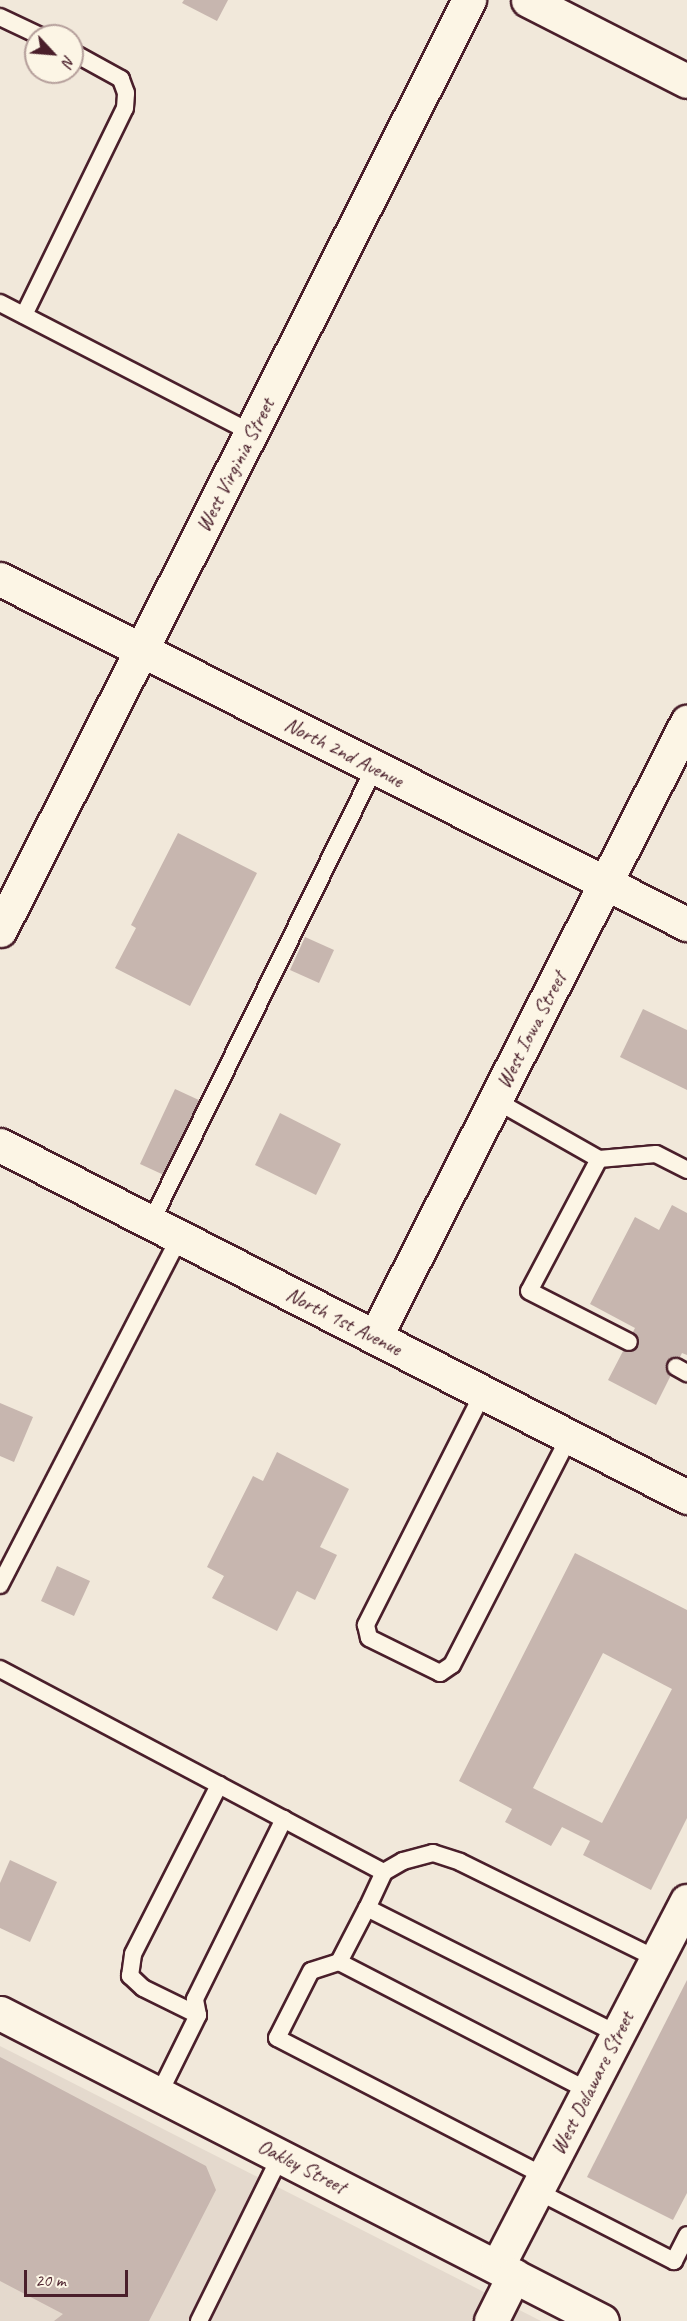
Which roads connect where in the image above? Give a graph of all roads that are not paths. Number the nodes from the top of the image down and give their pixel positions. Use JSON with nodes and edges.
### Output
{"nodes":[{"id":1,"x":470,"y":0,"type":"edge"},
{"id":2,"x":528,"y":0,"type":"edge"},
{"id":3,"x":0,"y":17,"type":"edge"},
{"id":4,"x":24,"y":29,"type":"edge"},
{"id":5,"x":84,"y":59,"type":"edge"},
{"id":6,"x":687,"y":81,"type":"edge"},
{"id":7,"x":0,"y":303,"type":"edge"},
{"id":8,"x":24,"y":315,"type":"junction"},
{"id":9,"x":252,"y":433,"type":"junction"},
{"id":10,"x":0,"y":579,"type":"edge"},
{"id":11,"x":141,"y":650,"type":"junction"},
{"id":12,"x":687,"y":722,"type":"edge"},
{"id":13,"x":375,"y":767,"type":"junction"},
{"id":14,"x":606,"y":883,"type":"junction"},
{"id":15,"x":687,"y":924,"type":"edge"},
{"id":16,"x":0,"y":930,"type":"edge"},
{"id":17,"x":495,"y":1100,"type":"junction"},
{"id":18,"x":0,"y":1145,"type":"edge"},
{"id":19,"x":599,"y":1159,"type":"junction"},
{"id":20,"x":687,"y":1170,"type":"edge"},
{"id":21,"x":151,"y":1222,"type":"junction"},
{"id":22,"x":180,"y":1237,"type":"junction"},
{"id":23,"x":375,"y":1337,"type":"junction"},
{"id":24,"x":628,"y":1342,"type":"dead end"},
{"id":25,"x":483,"y":1393,"type":"junction"},
{"id":26,"x":569,"y":1437,"type":"junction"},
{"id":27,"x":687,"y":1497,"type":"edge"},
{"id":28,"x":0,"y":1585,"type":"edge"},
{"id":29,"x":0,"y":1669,"type":"edge"},
{"id":30,"x":219,"y":1785,"type":"junction"},
{"id":31,"x":284,"y":1819,"type":"junction"},
{"id":32,"x":384,"y":1872,"type":"junction"},
{"id":33,"x":687,"y":1901,"type":"edge"},
{"id":34,"x":367,"y":1908,"type":"junction"},
{"id":35,"x":657,"y":1959,"type":"junction"},
{"id":36,"x":339,"y":1962,"type":"junction"},
{"id":37,"x":0,"y":2013,"type":"edge"},
{"id":38,"x":198,"y":2015,"type":"junction"},
{"id":39,"x":618,"y":2034,"type":"junction"},
{"id":40,"x":588,"y":2091,"type":"junction"},
{"id":41,"x":159,"y":2094,"type":"junction"},
{"id":42,"x":281,"y":2155,"type":"junction"},
{"id":43,"x":540,"y":2184,"type":"junction"},
{"id":44,"x":687,"y":2235,"type":"edge"},
{"id":45,"x":506,"y":2270,"type":"junction"},
{"id":46,"x":199,"y":2321,"type":"edge"},
{"id":47,"x":491,"y":2321,"type":"edge"},
{"id":48,"x":602,"y":2321,"type":"edge"}],
"edges":[{"from":1,"to":9,"type":"street","name":"West Virginia Street"},
{"from":2,"to":6,"type":"street"},
{"from":3,"to":4,"type":"lane"},
{"from":5,"to":8,"type":"lane"},
{"from":7,"to":8,"type":"lane"},
{"from":8,"to":9,"type":"lane"},
{"from":9,"to":11,"type":"street","name":"West Virginia Street"},
{"from":10,"to":11,"type":"street","name":"North 2nd Avenue"},
{"from":11,"to":13,"type":"street","name":"North 2nd Avenue"},
{"from":11,"to":16,"type":"street","name":"West Virginia Street"},
{"from":12,"to":14,"type":"street","name":"West Iowa Street"},
{"from":13,"to":14,"type":"street","name":"North 2nd Avenue"},
{"from":13,"to":21,"type":"lane"},
{"from":14,"to":15,"type":"street","name":"North 2nd Avenue"},
{"from":14,"to":17,"type":"street","name":"West Iowa Street"},
{"from":17,"to":19,"type":"lane"},
{"from":17,"to":23,"type":"street","name":"West Iowa Street"},
{"from":18,"to":21,"type":"street","name":"North 1st Avenue"},
{"from":19,"to":20,"type":"lane"},
{"from":19,"to":24,"type":"lane"},
{"from":21,"to":22,"type":"street","name":"North 1st Avenue"},
{"from":22,"to":23,"type":"street","name":"North 1st Avenue"},
{"from":22,"to":28,"type":"lane"},
{"from":23,"to":25,"type":"street","name":"North 1st Avenue"},
{"from":25,"to":26,"type":"street","name":"North 1st Avenue"},
{"from":25,"to":26,"type":"lane"},
{"from":26,"to":27,"type":"street","name":"North 1st Avenue"},
{"from":29,"to":30,"type":"lane"},
{"from":30,"to":31,"type":"lane"},
{"from":30,"to":38,"type":"lane"},
{"from":31,"to":32,"type":"lane"},
{"from":31,"to":38,"type":"lane"},
{"from":32,"to":34,"type":"lane"},
{"from":32,"to":35,"type":"lane"},
{"from":33,"to":35,"type":"street","name":"West Delaware Street"},
{"from":34,"to":36,"type":"lane"},
{"from":34,"to":39,"type":"lane"},
{"from":35,"to":39,"type":"street","name":"West Delaware Street"},
{"from":36,"to":40,"type":"lane"},
{"from":36,"to":43,"type":"lane"},
{"from":37,"to":41,"type":"street","name":"Oakley Street"},
{"from":38,"to":41,"type":"lane"},
{"from":39,"to":40,"type":"street","name":"West Delaware Street"},
{"from":40,"to":43,"type":"street","name":"West Delaware Street"},
{"from":41,"to":42,"type":"street","name":"Oakley Street"},
{"from":42,"to":45,"type":"street","name":"Oakley Street"},
{"from":42,"to":46,"type":"lane"},
{"from":43,"to":44,"type":"lane"},
{"from":43,"to":45,"type":"street","name":"West Delaware Street"},
{"from":45,"to":47,"type":"street","name":"West Delaware Street"},
{"from":45,"to":48,"type":"street","name":"Oakley Street"}]}
